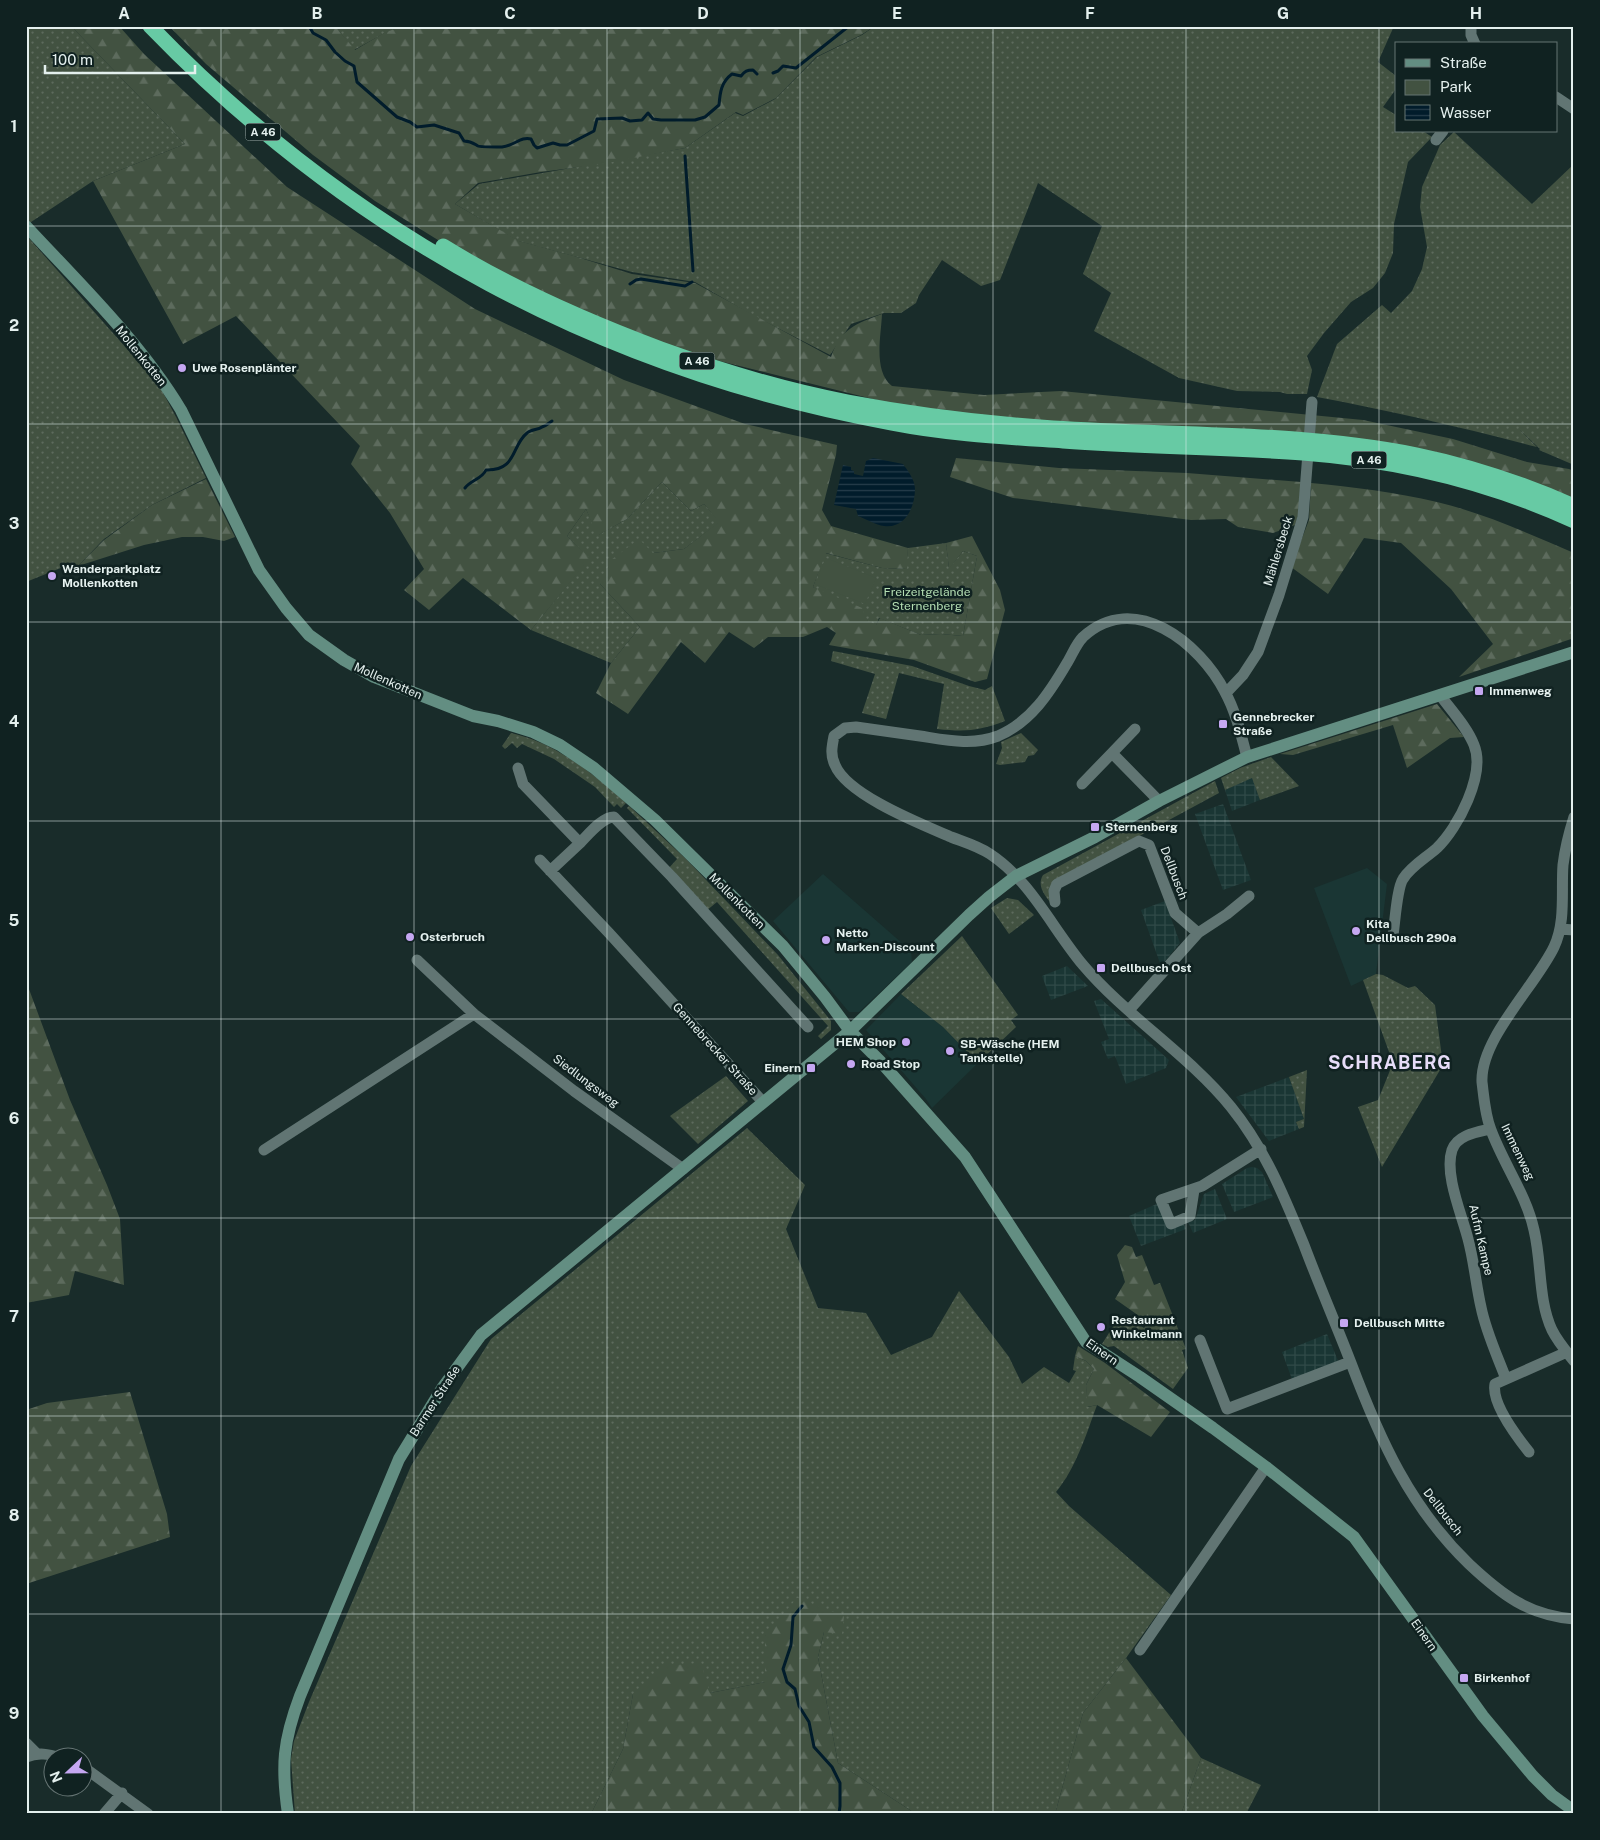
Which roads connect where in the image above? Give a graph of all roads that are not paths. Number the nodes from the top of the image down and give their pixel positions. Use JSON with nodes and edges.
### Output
{"nodes":[{"id":1,"x":150,"y":26,"type":"edge"},
{"id":2,"x":163,"y":26,"type":"edge"},
{"id":3,"x":1471,"y":26,"type":"edge"},
{"id":4,"x":1474,"y":42,"type":"edge"},
{"id":5,"x":1558,"y":99,"type":"edge"},
{"id":6,"x":1574,"y":109,"type":"edge"},
{"id":7,"x":26,"y":226,"type":"edge"},
{"id":8,"x":1312,"y":407,"type":"dead end"},
{"id":9,"x":1574,"y":506,"type":"edge"},
{"id":10,"x":1574,"y":521,"type":"edge"},
{"id":11,"x":1574,"y":652,"type":"edge"},
{"id":12,"x":1226,"y":693,"type":"junction"},
{"id":13,"x":1440,"y":695,"type":"junction"},
{"id":14,"x":1135,"y":729,"type":"dead end"},
{"id":15,"x":1112,"y":753,"type":"junction"},
{"id":16,"x":1247,"y":757,"type":"junction"},
{"id":17,"x":518,"y":768,"type":"dead end"},
{"id":18,"x":1082,"y":784,"type":"dead end"},
{"id":19,"x":1160,"y":801,"type":"junction"},
{"id":20,"x":1574,"y":817,"type":"edge"},
{"id":21,"x":580,"y":843,"type":"junction"},
{"id":22,"x":540,"y":860,"type":"dead end"},
{"id":23,"x":550,"y":870,"type":"junction"},
{"id":24,"x":1016,"y":876,"type":"junction"},
{"id":25,"x":1249,"y":896,"type":"dead end"},
{"id":26,"x":1055,"y":902,"type":"dead end"},
{"id":27,"x":1560,"y":929,"type":"junction"},
{"id":28,"x":1574,"y":930,"type":"edge"},
{"id":29,"x":1198,"y":933,"type":"junction"},
{"id":30,"x":1393,"y":935,"type":"dead end"},
{"id":31,"x":417,"y":960,"type":"dead end"},
{"id":32,"x":1129,"y":1010,"type":"junction"},
{"id":33,"x":474,"y":1014,"type":"junction"},
{"id":34,"x":808,"y":1027,"type":"dead end"},
{"id":35,"x":850,"y":1031,"type":"junction"},
{"id":36,"x":763,"y":1102,"type":"junction"},
{"id":37,"x":1490,"y":1129,"type":"junction"},
{"id":38,"x":1261,"y":1149,"type":"junction"},
{"id":39,"x":264,"y":1150,"type":"dead end"},
{"id":40,"x":683,"y":1169,"type":"junction"},
{"id":41,"x":1194,"y":1190,"type":"dead end"},
{"id":42,"x":1200,"y":1340,"type":"dead end"},
{"id":43,"x":1570,"y":1357,"type":"edge"},
{"id":44,"x":1350,"y":1362,"type":"junction"},
{"id":45,"x":1506,"y":1379,"type":"junction"},
{"id":46,"x":1529,"y":1452,"type":"dead end"},
{"id":47,"x":1266,"y":1467,"type":"junction"},
{"id":48,"x":1574,"y":1619,"type":"edge"},
{"id":49,"x":1140,"y":1650,"type":"dead end"},
{"id":50,"x":26,"y":1743,"type":"edge"},
{"id":51,"x":31,"y":1755,"type":"edge"},
{"id":52,"x":92,"y":1773,"type":"edge"},
{"id":53,"x":122,"y":1793,"type":"junction"},
{"id":54,"x":1574,"y":1811,"type":"edge"},
{"id":55,"x":104,"y":1814,"type":"edge"},
{"id":56,"x":148,"y":1814,"type":"edge"},
{"id":57,"x":288,"y":1814,"type":"edge"}],
"edges":[{"from":1,"to":10,"type":"highway","number":"A 46"},
{"from":2,"to":9,"type":"highway","number":"A 46"},
{"from":3,"to":4,"type":"street"},
{"from":5,"to":6,"type":"street"},
{"from":7,"to":35,"type":"main road","name":"Mollenkotten"},
{"from":8,"to":12,"type":"street","name":"Mählersbeck"},
{"from":11,"to":13,"type":"main road","name":"Gennebrecker Straße"},
{"from":12,"to":16,"type":"street"},
{"from":12,"to":24,"type":"street"},
{"from":13,"to":16,"type":"main road","name":"Gennebrecker Straße"},
{"from":13,"to":30,"type":"street"},
{"from":14,"to":15,"type":"street"},
{"from":15,"to":18,"type":"street"},
{"from":15,"to":19,"type":"street"},
{"from":16,"to":19,"type":"main road","name":"Gennebrecker Straße"},
{"from":17,"to":21,"type":"street"},
{"from":19,"to":24,"type":"main road","name":"Gennebrecker Straße"},
{"from":20,"to":27,"type":"street","name":"Immenweg"},
{"from":21,"to":23,"type":"street"},
{"from":21,"to":34,"type":"street"},
{"from":22,"to":23,"type":"street","name":"Gennebrecker Straße"},
{"from":23,"to":36,"type":"street","name":"Gennebrecker Straße"},
{"from":24,"to":32,"type":"street","name":"Dellbusch"},
{"from":24,"to":35,"type":"main road","name":"Gennebrecker Straße"},
{"from":25,"to":29,"type":"street"},
{"from":26,"to":29,"type":"street","name":"Dellbusch"},
{"from":27,"to":28,"type":"street"},
{"from":27,"to":37,"type":"street","name":"Immenweg"},
{"from":29,"to":32,"type":"street"},
{"from":31,"to":33,"type":"street","name":"Siedlungsweg"},
{"from":32,"to":38,"type":"street","name":"Dellbusch"},
{"from":33,"to":39,"type":"street"},
{"from":33,"to":40,"type":"street","name":"Siedlungsweg"},
{"from":35,"to":36,"type":"main road","name":"Gennebrecker Straße"},
{"from":35,"to":47,"type":"main road","name":"Einern"},
{"from":36,"to":40,"type":"main road","name":"Barmer Straße"},
{"from":37,"to":43,"type":"street","name":"Immenweg"},
{"from":37,"to":45,"type":"street","name":"Aufm Kampe"},
{"from":38,"to":41,"type":"street"},
{"from":38,"to":44,"type":"street","name":"Dellbusch"},
{"from":40,"to":57,"type":"main road","name":"Barmer Straße"},
{"from":42,"to":44,"type":"street"},
{"from":43,"to":45,"type":"street"},
{"from":44,"to":48,"type":"street","name":"Dellbusch"},
{"from":45,"to":46,"type":"street"},
{"from":47,"to":49,"type":"street"},
{"from":47,"to":54,"type":"main road","name":"Einern"},
{"from":50,"to":51,"type":"street"},
{"from":52,"to":53,"type":"street"},
{"from":53,"to":55,"type":"street"},
{"from":53,"to":56,"type":"street"}]}
